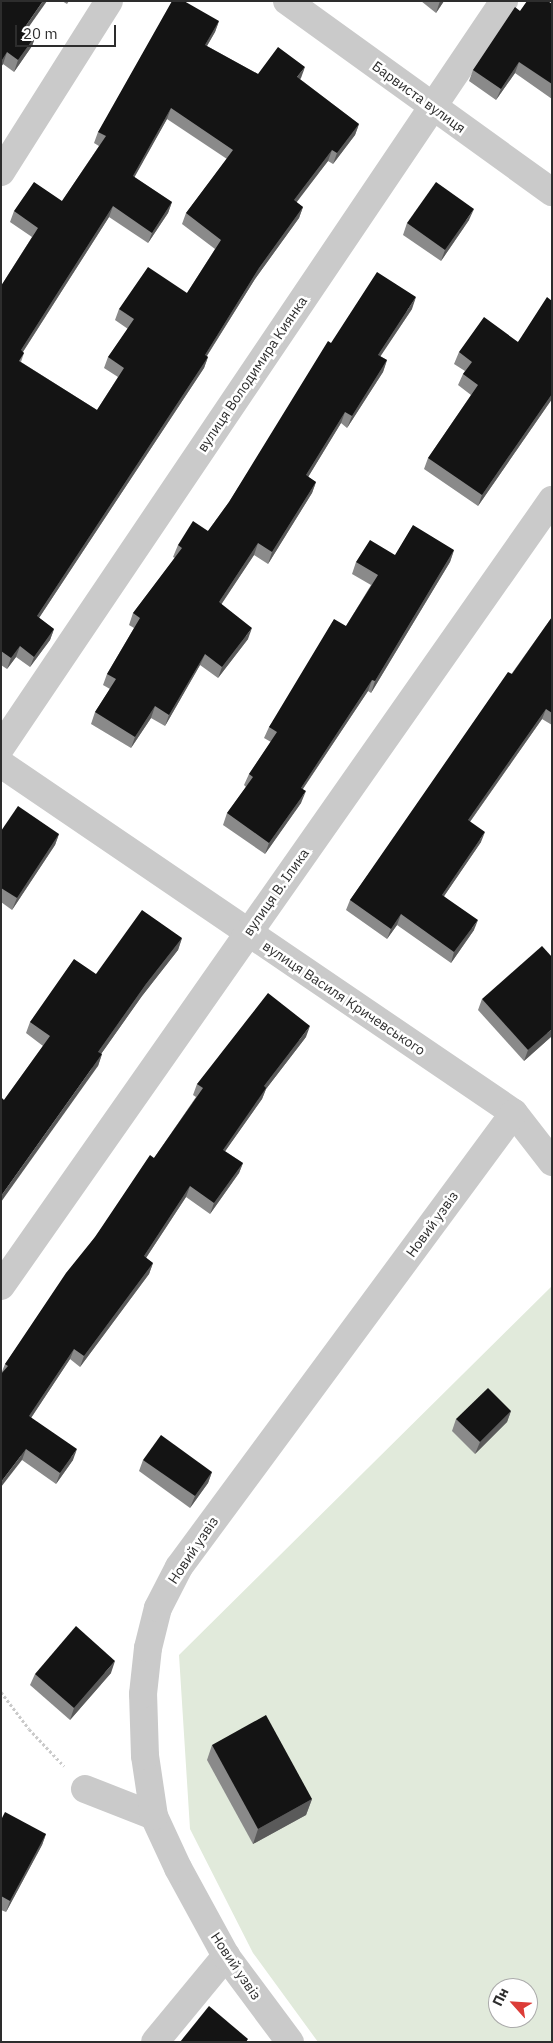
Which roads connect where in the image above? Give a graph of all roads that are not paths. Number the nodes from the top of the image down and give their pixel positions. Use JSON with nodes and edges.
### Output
{"nodes":[{"id":1,"x":109,"y":1,"type":"edge"},
{"id":2,"x":288,"y":1,"type":"edge"},
{"id":3,"x":504,"y":1,"type":"edge"},
{"id":4,"x":432,"y":107,"type":"junction"},
{"id":5,"x":1,"y":172,"type":"edge"},
{"id":6,"x":552,"y":192,"type":"edge"},
{"id":7,"x":552,"y":500,"type":"edge"},
{"id":8,"x":1,"y":747,"type":"edge"},
{"id":9,"x":1,"y":764,"type":"edge"},
{"id":10,"x":247,"y":933,"type":"junction"},
{"id":11,"x":514,"y":1113,"type":"junction"},
{"id":12,"x":552,"y":1162,"type":"edge"},
{"id":13,"x":1,"y":1286,"type":"edge"},
{"id":14,"x":85,"y":1789,"type":"road end"},
{"id":15,"x":154,"y":1816,"type":"junction"},
{"id":16,"x":226,"y":1956,"type":"junction"},
{"id":17,"x":155,"y":2042,"type":"edge"},
{"id":18,"x":290,"y":2042,"type":"edge"}],
"edges":[{"from":1,"to":5,"type":"street"},
{"from":2,"to":4,"type":"street","name":"Барвиста вулиця"},
{"from":3,"to":4,"type":"street","name":"вулиця Володимира Киянка"},
{"from":4,"to":6,"type":"street","name":"Барвиста вулиця"},
{"from":4,"to":8,"type":"street","name":"вулиця Володимира Киянка"},
{"from":7,"to":10,"type":"street","name":"вулиця В. Ілика"},
{"from":9,"to":10,"type":"street","name":"вулиця Василя Кричевського"},
{"from":10,"to":11,"type":"street","name":"вулиця Василя Кричевського"},
{"from":10,"to":13,"type":"street","name":"вулиця В. Ілика"},
{"from":11,"to":12,"type":"street","name":"вулиця Василя Кричевського"},
{"from":11,"to":15,"type":"street","name":"Новий узвіз"},
{"from":14,"to":15,"type":"street"},
{"from":15,"to":16,"type":"street","name":"Новий узвіз"},
{"from":16,"to":17,"type":"street"},
{"from":16,"to":18,"type":"street","name":"Новий узвіз"}]}
